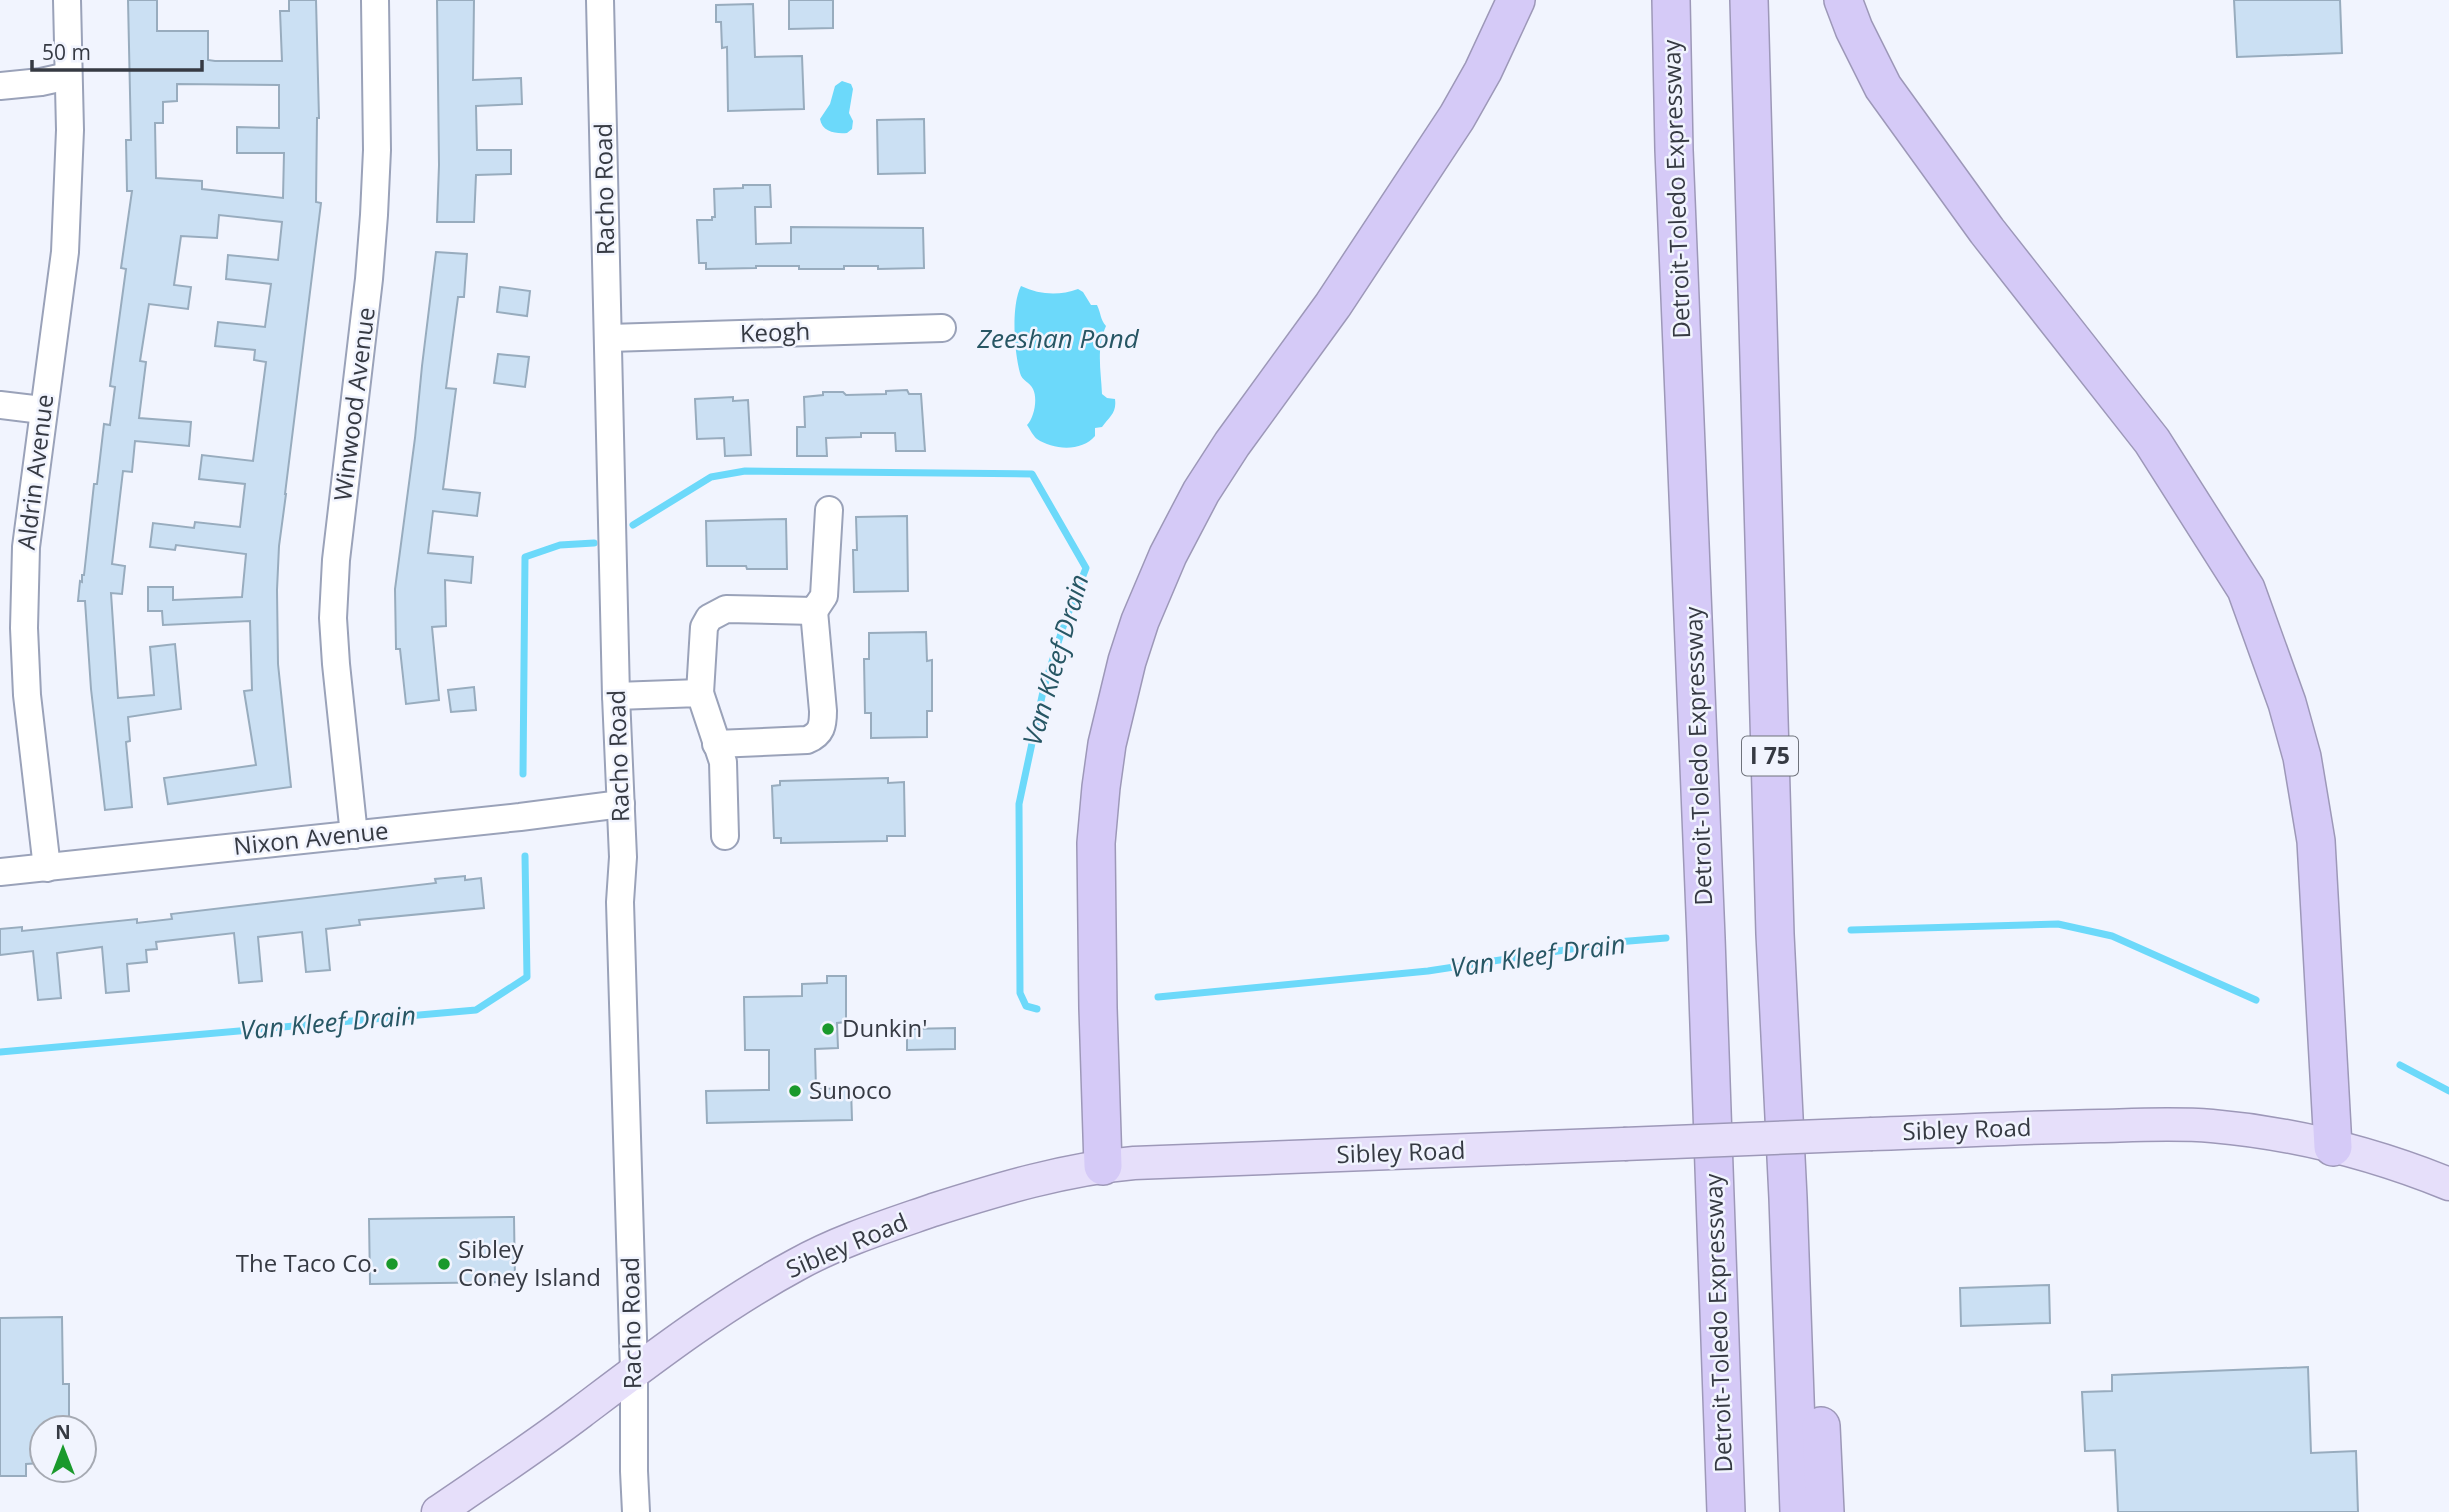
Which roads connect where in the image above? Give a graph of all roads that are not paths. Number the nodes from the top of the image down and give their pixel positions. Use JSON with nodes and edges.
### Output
{"nodes":[{"id":1,"x":67,"y":0,"type":"edge"},
{"id":2,"x":375,"y":0,"type":"edge"},
{"id":3,"x":600,"y":0,"type":"edge"},
{"id":4,"x":1516,"y":0,"type":"edge"},
{"id":5,"x":1671,"y":0,"type":"edge"},
{"id":6,"x":1749,"y":0,"type":"edge"},
{"id":7,"x":1843,"y":0,"type":"edge"},
{"id":8,"x":68,"y":76,"type":"junction"},
{"id":9,"x":0,"y":86,"type":"edge"},
{"id":10,"x":942,"y":328,"type":"dead end"},
{"id":11,"x":609,"y":338,"type":"junction"},
{"id":12,"x":0,"y":405,"type":"edge"},
{"id":13,"x":42,"y":410,"type":"junction"},
{"id":14,"x":829,"y":510,"type":"dead end"},
{"id":15,"x":814,"y":611,"type":"junction"},
{"id":16,"x":700,"y":693,"type":"junction"},
{"id":17,"x":616,"y":696,"type":"junction"},
{"id":18,"x":716,"y":744,"type":"junction"},
{"id":19,"x":621,"y":804,"type":"junction"},
{"id":20,"x":354,"y":835,"type":"junction"},
{"id":21,"x":725,"y":836,"type":"dead end"},
{"id":22,"x":47,"y":867,"type":"junction"},
{"id":23,"x":0,"y":872,"type":"edge"},
{"id":24,"x":2333,"y":1147,"type":"junction"},
{"id":25,"x":1103,"y":1166,"type":"junction"},
{"id":26,"x":2449,"y":1184,"type":"edge"},
{"id":27,"x":1788,"y":1227,"type":"junction"},
{"id":28,"x":634,"y":1371,"type":"junction"},
{"id":29,"x":438,"y":1512,"type":"edge"},
{"id":30,"x":636,"y":1512,"type":"edge"},
{"id":31,"x":1726,"y":1512,"type":"edge"},
{"id":32,"x":1799,"y":1512,"type":"edge"},
{"id":33,"x":1825,"y":1512,"type":"edge"}],
"edges":[{"from":1,"to":8,"type":"street","name":"Aldrin Avenue"},
{"from":2,"to":20,"type":"street","name":"Winwood Avenue"},
{"from":3,"to":11,"type":"street","name":"Racho Road"},
{"from":4,"to":25,"type":"highway"},
{"from":5,"to":31,"type":"highway","name":"Detroit-Toledo Expressway"},
{"from":6,"to":27,"type":"highway","number":"I 75"},
{"from":7,"to":24,"type":"highway"},
{"from":8,"to":9,"type":"street"},
{"from":8,"to":13,"type":"street","name":"Aldrin Avenue"},
{"from":10,"to":11,"type":"street","name":"Keogh"},
{"from":11,"to":17,"type":"street","name":"Racho Road"},
{"from":12,"to":13,"type":"street"},
{"from":13,"to":22,"type":"street","name":"Aldrin Avenue"},
{"from":14,"to":15,"type":"street"},
{"from":15,"to":16,"type":"street"},
{"from":15,"to":18,"type":"street"},
{"from":16,"to":17,"type":"street"},
{"from":16,"to":18,"type":"street"},
{"from":17,"to":19,"type":"street","name":"Racho Road"},
{"from":18,"to":21,"type":"street"},
{"from":19,"to":20,"type":"street","name":"Nixon Avenue"},
{"from":19,"to":28,"type":"street","name":"Racho Road"},
{"from":20,"to":22,"type":"street","name":"Nixon Avenue"},
{"from":22,"to":23,"type":"street","name":"Nixon Avenue"},
{"from":24,"to":25,"type":"main road","name":"Sibley Road","bridge":true},
{"from":24,"to":26,"type":"main road","name":"Sibley Road"},
{"from":25,"to":28,"type":"main road","name":"Sibley Road"},
{"from":27,"to":32,"type":"highway","number":"I 75"},
{"from":27,"to":33,"type":"highway"},
{"from":28,"to":29,"type":"main road","name":"Sibley Road"},
{"from":28,"to":30,"type":"street","name":"Racho Road"}]}
